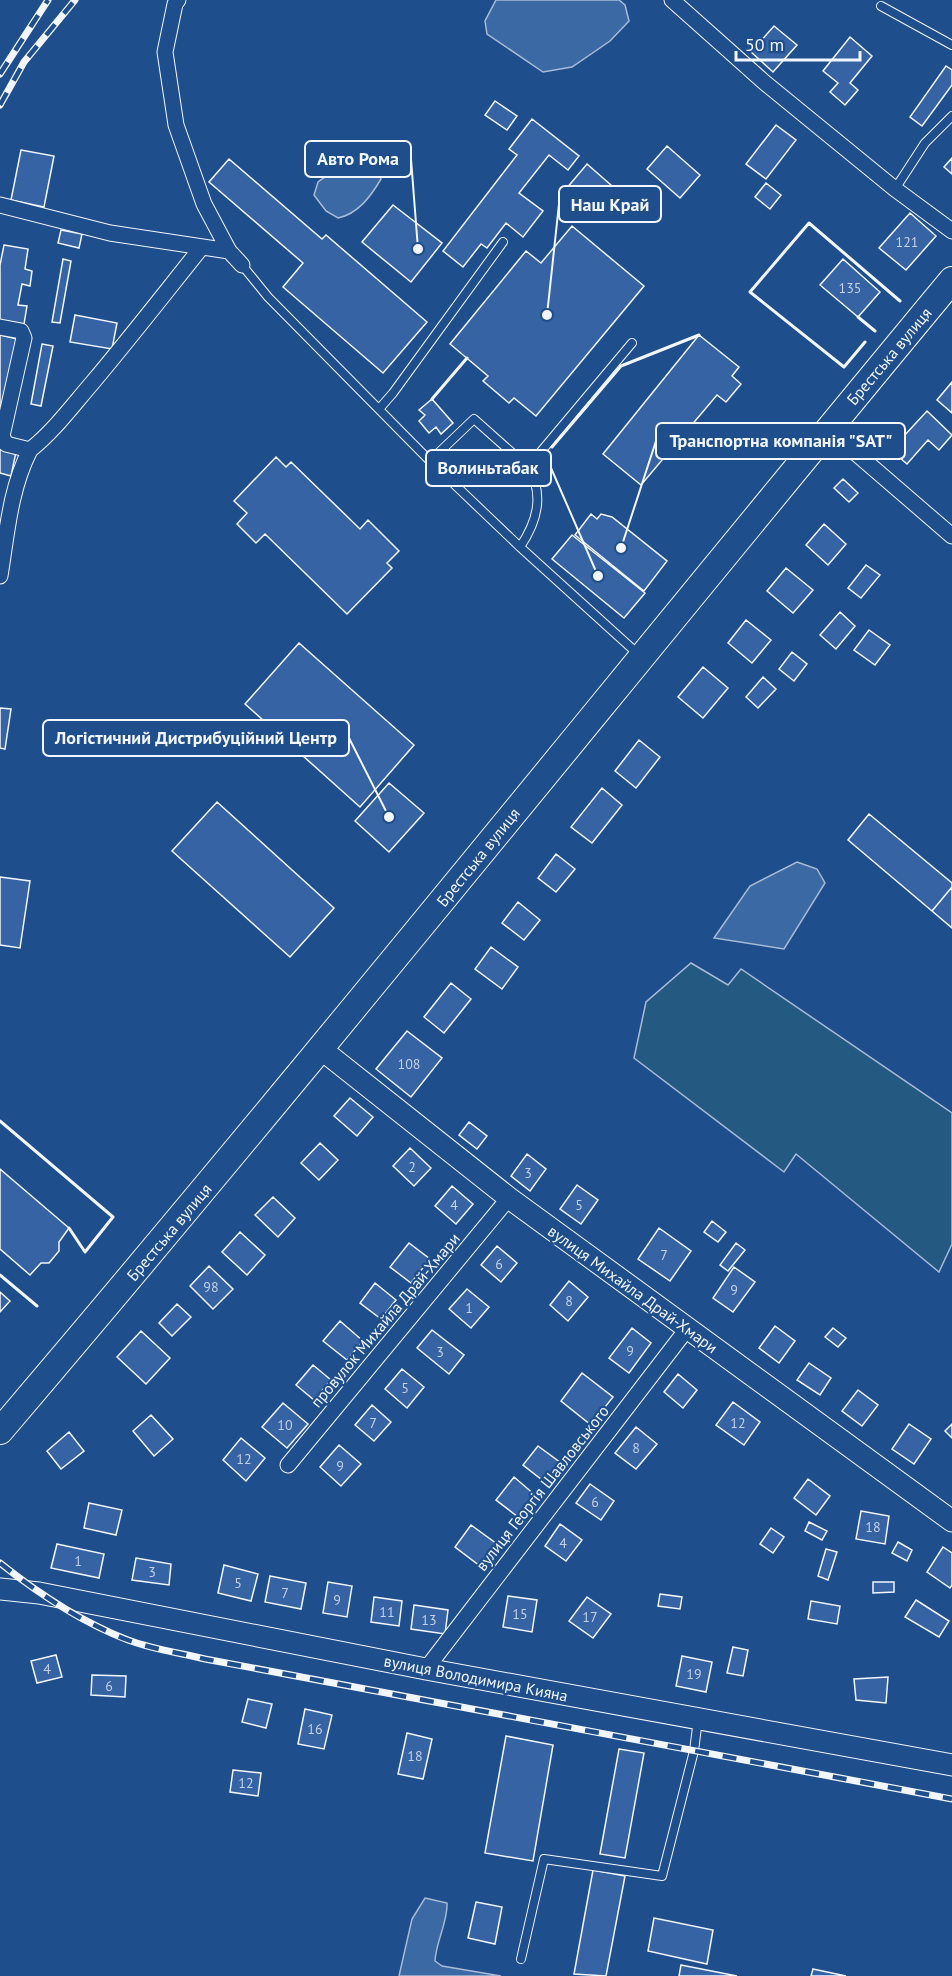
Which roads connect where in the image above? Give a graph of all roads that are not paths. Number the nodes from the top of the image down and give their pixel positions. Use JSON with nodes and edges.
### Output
{"nodes":[{"id":1,"x":178,"y":0,"type":"edge"},
{"id":2,"x":672,"y":0,"type":"edge"},
{"id":3,"x":881,"y":6,"type":"dead end"},
{"id":4,"x":952,"y":45,"type":"edge"},
{"id":5,"x":952,"y":116,"type":"edge"},
{"id":6,"x":895,"y":189,"type":"junction"},
{"id":7,"x":0,"y":205,"type":"edge"},
{"id":8,"x":952,"y":231,"type":"edge"},
{"id":9,"x":503,"y":242,"type":"dead end"},
{"id":10,"x":201,"y":248,"type":"junction"},
{"id":11,"x":230,"y":251,"type":"junction"},
{"id":12,"x":242,"y":265,"type":"joint"},
{"id":13,"x":952,"y":280,"type":"edge"},
{"id":14,"x":0,"y":327,"type":"edge"},
{"id":15,"x":632,"y":342,"type":"dead end"},
{"id":16,"x":379,"y":409,"type":"junction"},
{"id":17,"x":828,"y":429,"type":"junction"},
{"id":18,"x":30,"y":450,"type":"junction"},
{"id":19,"x":430,"y":461,"type":"junction"},
{"id":20,"x":528,"y":467,"type":"junction"},
{"id":21,"x":952,"y":536,"type":"edge"},
{"id":22,"x":520,"y":547,"type":"junction"},
{"id":23,"x":0,"y":576,"type":"edge"},
{"id":24,"x":641,"y":657,"type":"junction"},
{"id":25,"x":321,"y":1049,"type":"junction"},
{"id":26,"x":509,"y":1198,"type":"junction"},
{"id":27,"x":687,"y":1329,"type":"junction"},
{"id":28,"x":0,"y":1431,"type":"edge"},
{"id":29,"x":288,"y":1465,"type":"dead end"},
{"id":30,"x":952,"y":1521,"type":"edge"},
{"id":31,"x":0,"y":1589,"type":"edge"},
{"id":32,"x":426,"y":1669,"type":"junction"},
{"id":33,"x":698,"y":1719,"type":"junction"},
{"id":34,"x":952,"y":1765,"type":"edge"},
{"id":35,"x":520,"y":1959,"type":"dead end"}],
"edges":[{"from":1,"to":11,"type":"street"},
{"from":2,"to":6,"type":"street"},
{"from":3,"to":4,"type":"lane"},
{"from":5,"to":6,"type":"lane"},
{"from":6,"to":8,"type":"street"},
{"from":7,"to":10,"type":"street"},
{"from":9,"to":16,"type":"lane"},
{"from":10,"to":11,"type":"street"},
{"from":10,"to":18,"type":"street"},
{"from":11,"to":12,"type":"street"},
{"from":12,"to":16,"type":"lane"},
{"from":13,"to":17,"type":"highway","name":"Брестська вулиця"},
{"from":14,"to":18,"type":"street"},
{"from":15,"to":20,"type":"lane"},
{"from":16,"to":19,"type":"lane"},
{"from":17,"to":21,"type":"street"},
{"from":17,"to":24,"type":"highway","name":"Брестська вулиця"},
{"from":18,"to":23,"type":"street"},
{"from":19,"to":20,"type":"lane"},
{"from":19,"to":22,"type":"lane"},
{"from":20,"to":22,"type":"lane"},
{"from":22,"to":24,"type":"lane"},
{"from":24,"to":25,"type":"highway","name":"Брестська вулиця"},
{"from":25,"to":26,"type":"main road","name":"вулиця Михайла Драй-Хмари"},
{"from":25,"to":28,"type":"highway","name":"Брестська вулиця"},
{"from":26,"to":27,"type":"main road","name":"вулиця Михайла Драй-Хмари"},
{"from":26,"to":29,"type":"street","name":"провулок Михайла Драй-Хмари"},
{"from":27,"to":30,"type":"main road","name":"вулиця Михайла Драй-Хмари"},
{"from":27,"to":32,"type":"street","name":"вулиця Георгія Шавловського"},
{"from":31,"to":32,"type":"main road","name":"вулиця Володимира Кияна"},
{"from":32,"to":33,"type":"main road","name":"вулиця Володимира Кияна"},
{"from":33,"to":34,"type":"main road","name":"вулиця Володимира Кияна"},
{"from":33,"to":35,"type":"lane"}]}
